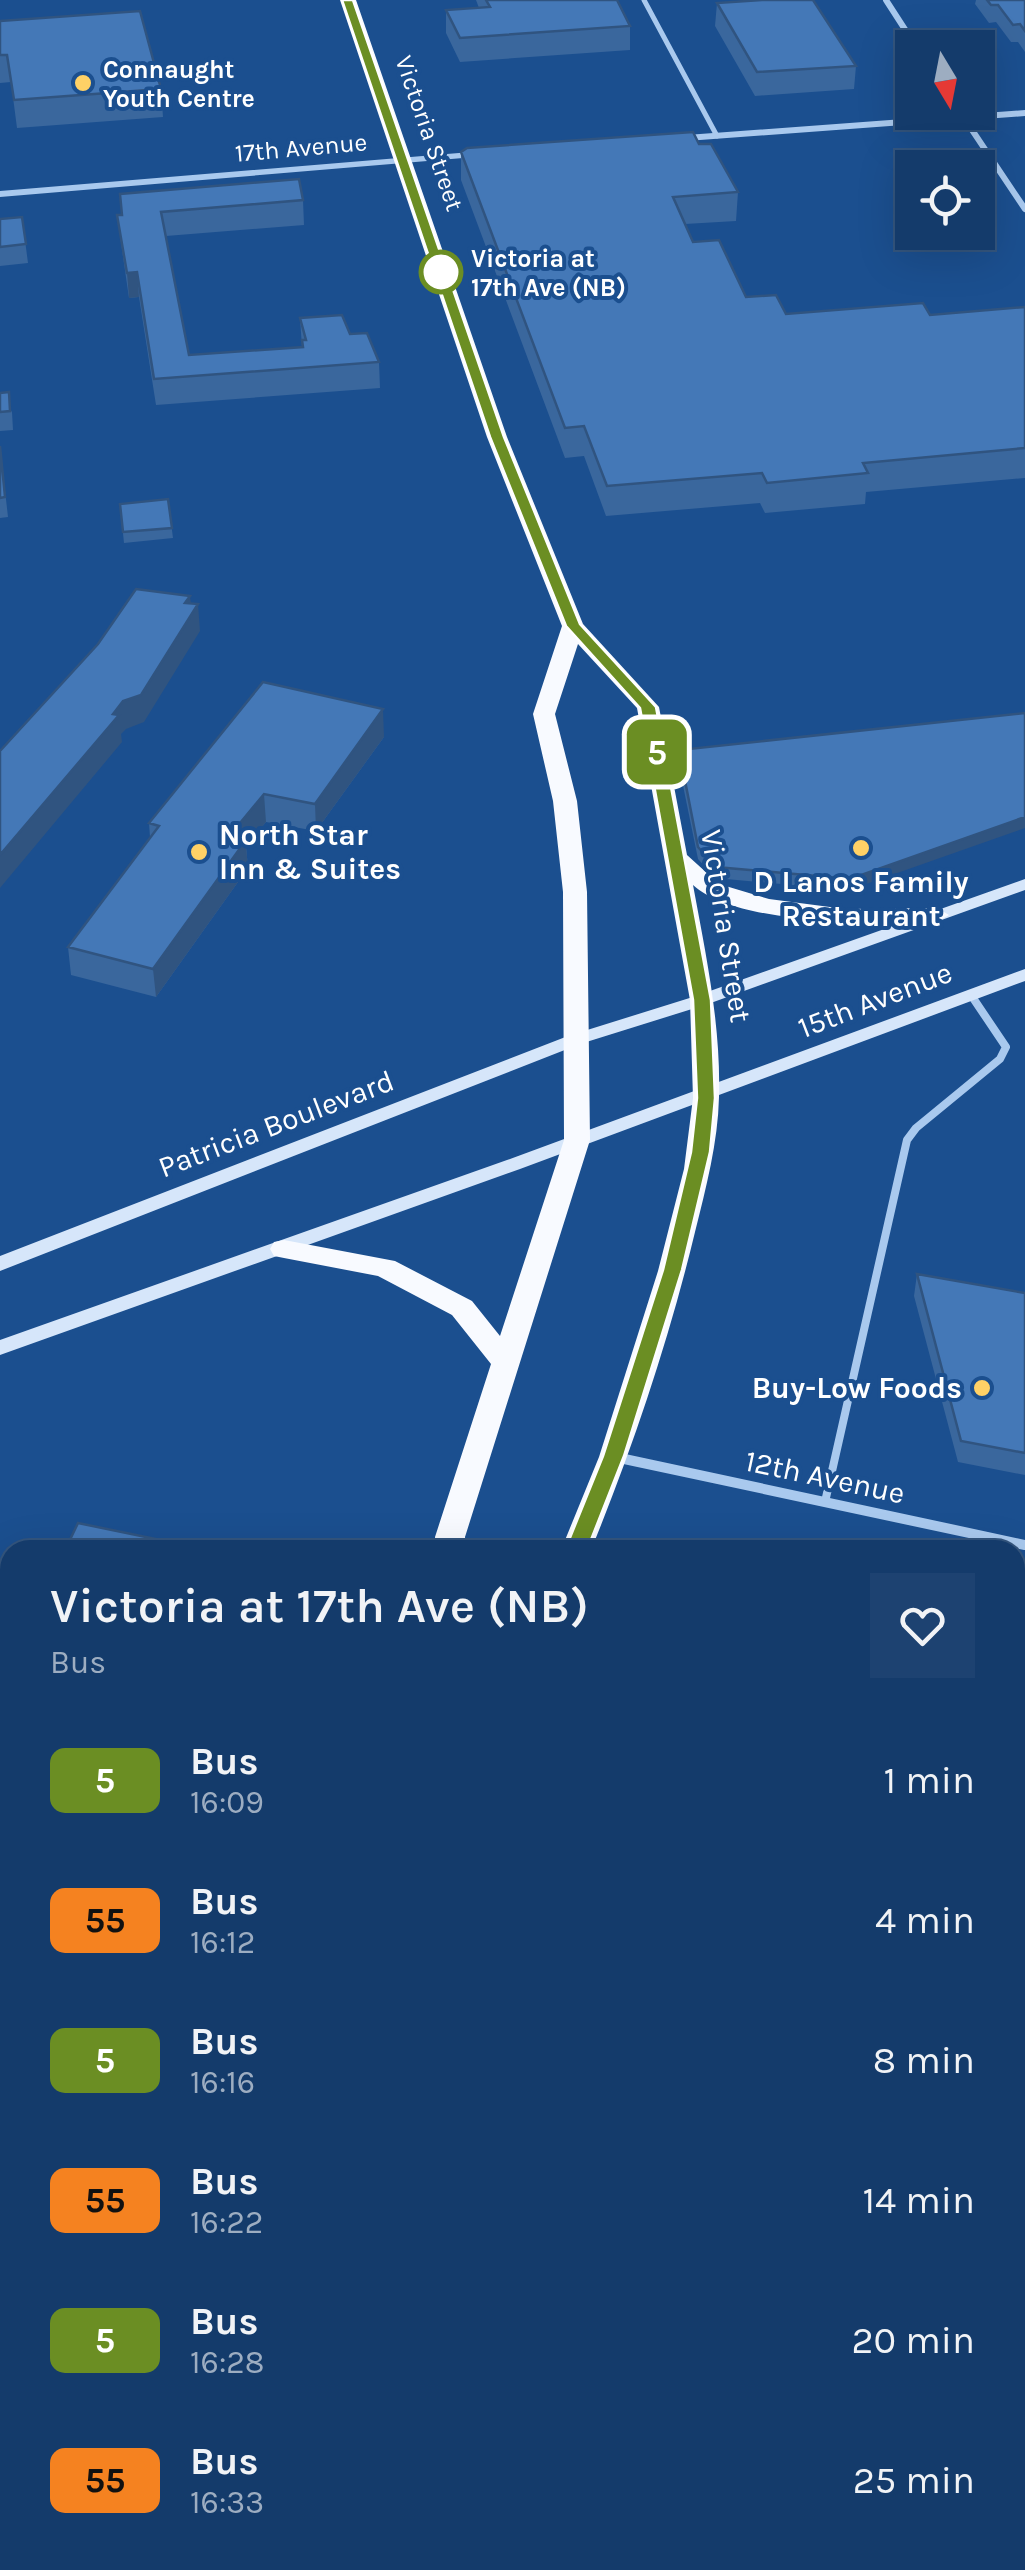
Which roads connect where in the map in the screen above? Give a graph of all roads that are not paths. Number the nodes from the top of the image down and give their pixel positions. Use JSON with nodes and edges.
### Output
{"nodes":[{"id":1,"x":348,"y":0,"type":"edge"},
{"id":2,"x":644,"y":0,"type":"edge"},
{"id":3,"x":886,"y":0,"type":"edge"},
{"id":4,"x":905,"y":30,"type":"edge"},
{"id":5,"x":1025,"y":112,"type":"edge"},
{"id":6,"x":995,"y":113,"type":"edge"},
{"id":7,"x":895,"y":121,"type":"edge"},
{"id":8,"x":972,"y":130,"type":"edge"},
{"id":9,"x":717,"y":136,"type":"junction"},
{"id":10,"x":660,"y":140,"type":"edge"},
{"id":11,"x":488,"y":154,"type":"edge"},
{"id":12,"x":403,"y":161,"type":"junction"},
{"id":13,"x":0,"y":194,"type":"edge"},
{"id":14,"x":1025,"y":209,"type":"edge"},
{"id":15,"x":573,"y":626,"type":"junction"},
{"id":16,"x":676,"y":858,"type":"junction"},
{"id":17,"x":1025,"y":884,"type":"edge"},
{"id":18,"x":937,"y":915,"type":"junction"},
{"id":19,"x":1025,"y":975,"type":"edge"},
{"id":20,"x":971,"y":995,"type":"junction"},
{"id":21,"x":702,"y":1000,"type":"junction"},
{"id":22,"x":574,"y":1040,"type":"junction"},
{"id":23,"x":706,"y":1098,"type":"junction"},
{"id":24,"x":578,"y":1140,"type":"junction"},
{"id":25,"x":284,"y":1249,"type":"junction"},
{"id":26,"x":0,"y":1264,"type":"edge"},
{"id":27,"x":0,"y":1348,"type":"edge"},
{"id":28,"x":505,"y":1362,"type":"junction"},
{"id":29,"x":614,"y":1456,"type":"junction"},
{"id":30,"x":825,"y":1502,"type":"junction"},
{"id":31,"x":450,"y":1540,"type":"edge"},
{"id":32,"x":580,"y":1540,"type":"edge"},
{"id":33,"x":998,"y":1540,"type":"edge"}],
"edges":[{"from":1,"to":12,"type":"highway","name":"Victoria Street"},
{"from":2,"to":9,"type":"lane"},
{"from":3,"to":4,"type":"street"},
{"from":5,"to":6,"type":"street"},
{"from":7,"to":9,"type":"street"},
{"from":8,"to":14,"type":"street"},
{"from":9,"to":10,"type":"street"},
{"from":11,"to":12,"type":"street","name":"17th Avenue"},
{"from":12,"to":13,"type":"street","name":"17th Avenue"},
{"from":12,"to":15,"type":"highway","name":"Victoria Street"},
{"from":15,"to":16,"type":"highway","name":"Victoria Street"},
{"from":15,"to":22,"type":"highway"},
{"from":16,"to":18,"type":"highway"},
{"from":16,"to":21,"type":"highway","name":"Victoria Street"},
{"from":17,"to":18,"type":"main road","name":"15th Avenue"},
{"from":18,"to":21,"type":"main road","name":"15th Avenue"},
{"from":19,"to":20,"type":"main road","name":"15th Avenue"},
{"from":20,"to":23,"type":"main road","name":"15th Avenue"},
{"from":20,"to":30,"type":"lane"},
{"from":21,"to":22,"type":"main road","name":"15th Avenue"},
{"from":21,"to":23,"type":"highway","name":"Victoria Street"},
{"from":22,"to":24,"type":"highway"},
{"from":22,"to":26,"type":"main road","name":"Patricia Boulevard"},
{"from":23,"to":24,"type":"main road","name":"15th Avenue"},
{"from":23,"to":29,"type":"highway","name":"Victoria Street"},
{"from":24,"to":25,"type":"main road"},
{"from":24,"to":28,"type":"highway"},
{"from":25,"to":27,"type":"main road"},
{"from":25,"to":28,"type":"highway"},
{"from":28,"to":31,"type":"highway"},
{"from":29,"to":30,"type":"street","name":"12th Avenue"},
{"from":29,"to":32,"type":"highway","name":"Victoria Street"},
{"from":30,"to":33,"type":"street","name":"12th Avenue"}]}
